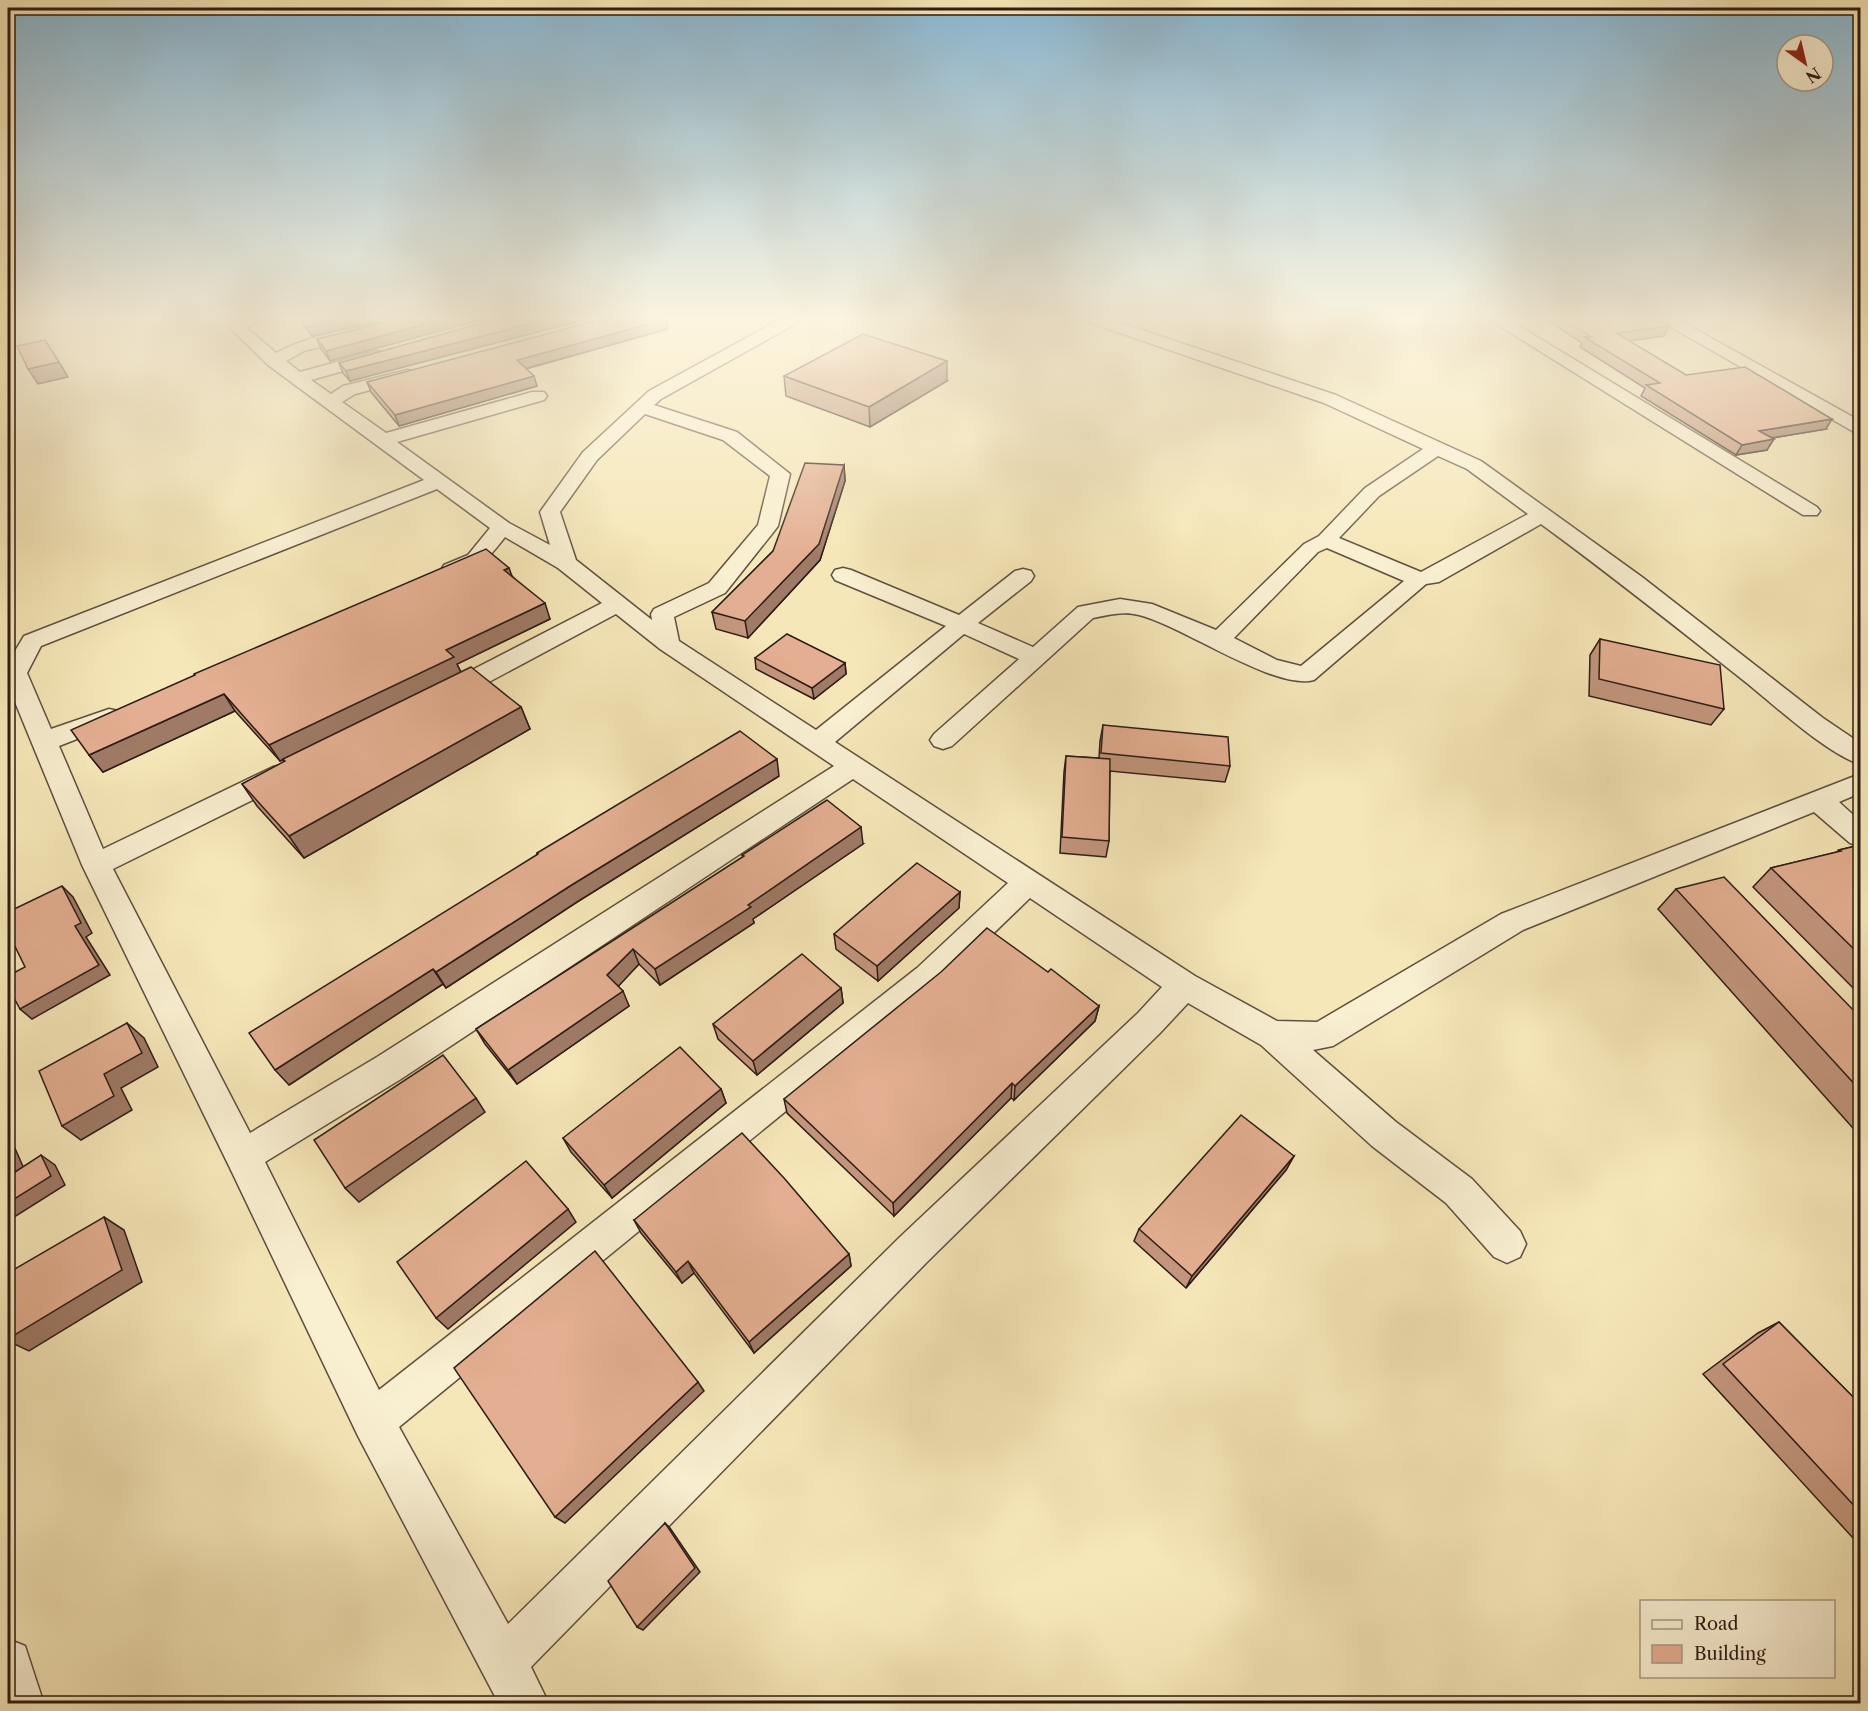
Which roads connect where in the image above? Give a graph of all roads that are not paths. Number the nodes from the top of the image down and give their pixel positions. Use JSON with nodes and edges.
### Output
{"nodes":[{"id":1,"x":328,"y":400,"type":"edge"},
{"id":2,"x":334,"y":400,"type":"edge"},
{"id":3,"x":524,"y":400,"type":"edge"},
{"id":4,"x":650,"y":400,"type":"edge"},
{"id":5,"x":1332,"y":400,"type":"edge"},
{"id":6,"x":1628,"y":400,"type":"edge"},
{"id":7,"x":1810,"y":400,"type":"edge"},
{"id":8,"x":331,"y":402,"type":"junction"},
{"id":9,"x":642,"y":407,"type":"junction"},
{"id":10,"x":1860,"y":428,"type":"edge"},
{"id":11,"x":383,"y":440,"type":"junction"},
{"id":12,"x":1437,"y":448,"type":"junction"},
{"id":13,"x":439,"y":481,"type":"junction"},
{"id":14,"x":1810,"y":511,"type":"dead end"},
{"id":15,"x":1542,"y":515,"type":"junction"},
{"id":16,"x":502,"y":527,"type":"junction"},
{"id":17,"x":1326,"y":540,"type":"junction"},
{"id":18,"x":566,"y":563,"type":"junction"},
{"id":19,"x":843,"y":575,"type":"dead end"},
{"id":20,"x":1023,"y":576,"type":"dead end"},
{"id":21,"x":433,"y":579,"type":"edge"},
{"id":22,"x":1419,"y":579,"type":"junction"},
{"id":23,"x":619,"y":603,"type":"junction"},
{"id":24,"x":962,"y":624,"type":"junction"},
{"id":25,"x":1219,"y":640,"type":"junction"},
{"id":26,"x":668,"y":644,"type":"junction"},
{"id":27,"x":1036,"y":657,"type":"junction"},
{"id":28,"x":11,"y":665,"type":"edge"},
{"id":29,"x":428,"y":703,"type":"edge"},
{"id":30,"x":132,"y":709,"type":"edge"},
{"id":31,"x":943,"y":740,"type":"dead end"},
{"id":32,"x":44,"y":742,"type":"junction"},
{"id":33,"x":818,"y":742,"type":"junction"},
{"id":34,"x":1860,"y":755,"type":"edge"},
{"id":35,"x":852,"y":765,"type":"junction"},
{"id":36,"x":299,"y":766,"type":"edge"},
{"id":37,"x":1860,"y":783,"type":"edge"},
{"id":38,"x":1818,"y":800,"type":"junction"},
{"id":39,"x":1860,"y":836,"type":"edge"},
{"id":40,"x":96,"y":865,"type":"junction"},
{"id":41,"x":1028,"y":882,"type":"junction"},
{"id":42,"x":1184,"y":986,"type":"junction"},
{"id":43,"x":1273,"y":1035,"type":"junction"},
{"id":44,"x":243,"y":1156,"type":"junction"},
{"id":45,"x":1507,"y":1244,"type":"dead end"},
{"id":46,"x":373,"y":1420,"type":"junction"},
{"id":47,"x":503,"y":1662,"type":"junction"},
{"id":48,"x":8,"y":1663,"type":"edge"},
{"id":49,"x":20,"y":1704,"type":"edge"},
{"id":50,"x":525,"y":1704,"type":"edge"}],
"edges":[{"from":1,"to":8,"type":"street"},
{"from":2,"to":8,"type":"street"},
{"from":3,"to":11,"type":"street"},
{"from":4,"to":9,"type":"street"},
{"from":5,"to":12,"type":"street"},
{"from":6,"to":14,"type":"street"},
{"from":7,"to":10,"type":"street"},
{"from":8,"to":11,"type":"street"},
{"from":9,"to":18,"type":"street"},
{"from":9,"to":26,"type":"street"},
{"from":11,"to":13,"type":"street"},
{"from":12,"to":15,"type":"street"},
{"from":12,"to":17,"type":"street"},
{"from":13,"to":16,"type":"street"},
{"from":13,"to":28,"type":"street"},
{"from":15,"to":22,"type":"street"},
{"from":15,"to":34,"type":"street"},
{"from":16,"to":18,"type":"street"},
{"from":16,"to":21,"type":"street"},
{"from":17,"to":22,"type":"street"},
{"from":17,"to":25,"type":"street"},
{"from":18,"to":23,"type":"street"},
{"from":19,"to":24,"type":"street"},
{"from":20,"to":24,"type":"street"},
{"from":22,"to":25,"type":"street"},
{"from":23,"to":26,"type":"street"},
{"from":23,"to":29,"type":"street"},
{"from":24,"to":27,"type":"street"},
{"from":24,"to":33,"type":"street"},
{"from":25,"to":27,"type":"street"},
{"from":26,"to":33,"type":"street"},
{"from":27,"to":31,"type":"street"},
{"from":28,"to":32,"type":"street"},
{"from":30,"to":32,"type":"street"},
{"from":32,"to":40,"type":"street"},
{"from":33,"to":35,"type":"street"},
{"from":35,"to":41,"type":"street"},
{"from":35,"to":44,"type":"street"},
{"from":36,"to":40,"type":"street"},
{"from":37,"to":38,"type":"street"},
{"from":38,"to":39,"type":"street"},
{"from":38,"to":43,"type":"street"},
{"from":40,"to":44,"type":"street"},
{"from":41,"to":42,"type":"street"},
{"from":41,"to":46,"type":"street"},
{"from":42,"to":43,"type":"street"},
{"from":42,"to":47,"type":"street"},
{"from":43,"to":45,"type":"street"},
{"from":44,"to":46,"type":"street"},
{"from":46,"to":47,"type":"street"},
{"from":47,"to":50,"type":"street"},
{"from":48,"to":49,"type":"street"}]}
